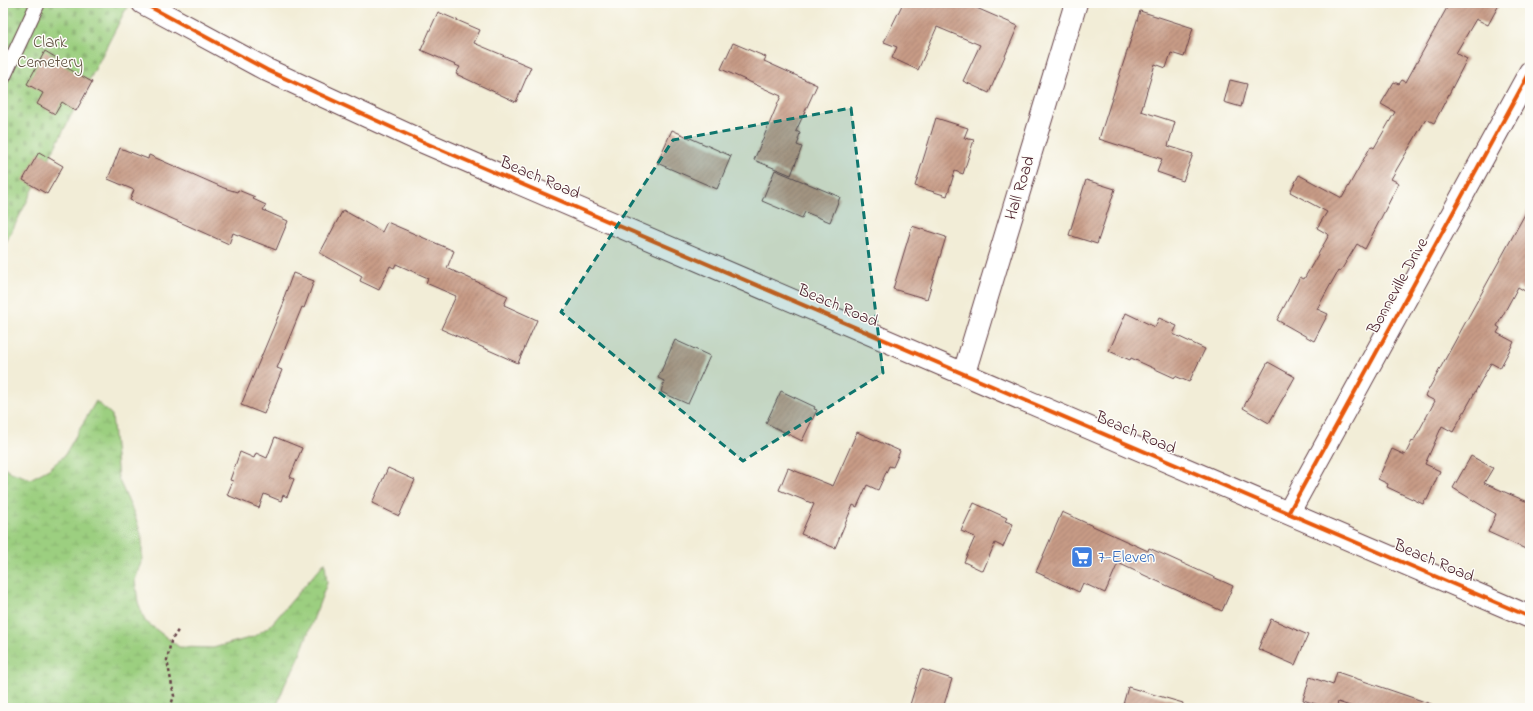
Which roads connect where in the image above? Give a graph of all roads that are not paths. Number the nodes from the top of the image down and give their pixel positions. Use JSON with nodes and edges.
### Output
{"nodes":[{"id":1,"x":38,"y":3,"type":"edge"},
{"id":2,"x":143,"y":3,"type":"edge"},
{"id":3,"x":1076,"y":3,"type":"edge"},
{"id":4,"x":1530,"y":72,"type":"edge"},
{"id":5,"x":3,"y":78,"type":"edge"},
{"id":6,"x":964,"y":373,"type":"junction"},
{"id":7,"x":1289,"y":512,"type":"junction"},
{"id":8,"x":1530,"y":617,"type":"edge"}],
"edges":[{"from":1,"to":5,"type":"lane"},
{"from":2,"to":6,"type":"street","name":"Beach Road"},
{"from":3,"to":6,"type":"street","name":"Hall Road"},
{"from":4,"to":7,"type":"street","name":"Bonneville Drive"},
{"from":6,"to":7,"type":"street","name":"Beach Road"},
{"from":7,"to":8,"type":"street","name":"Beach Road"}]}
